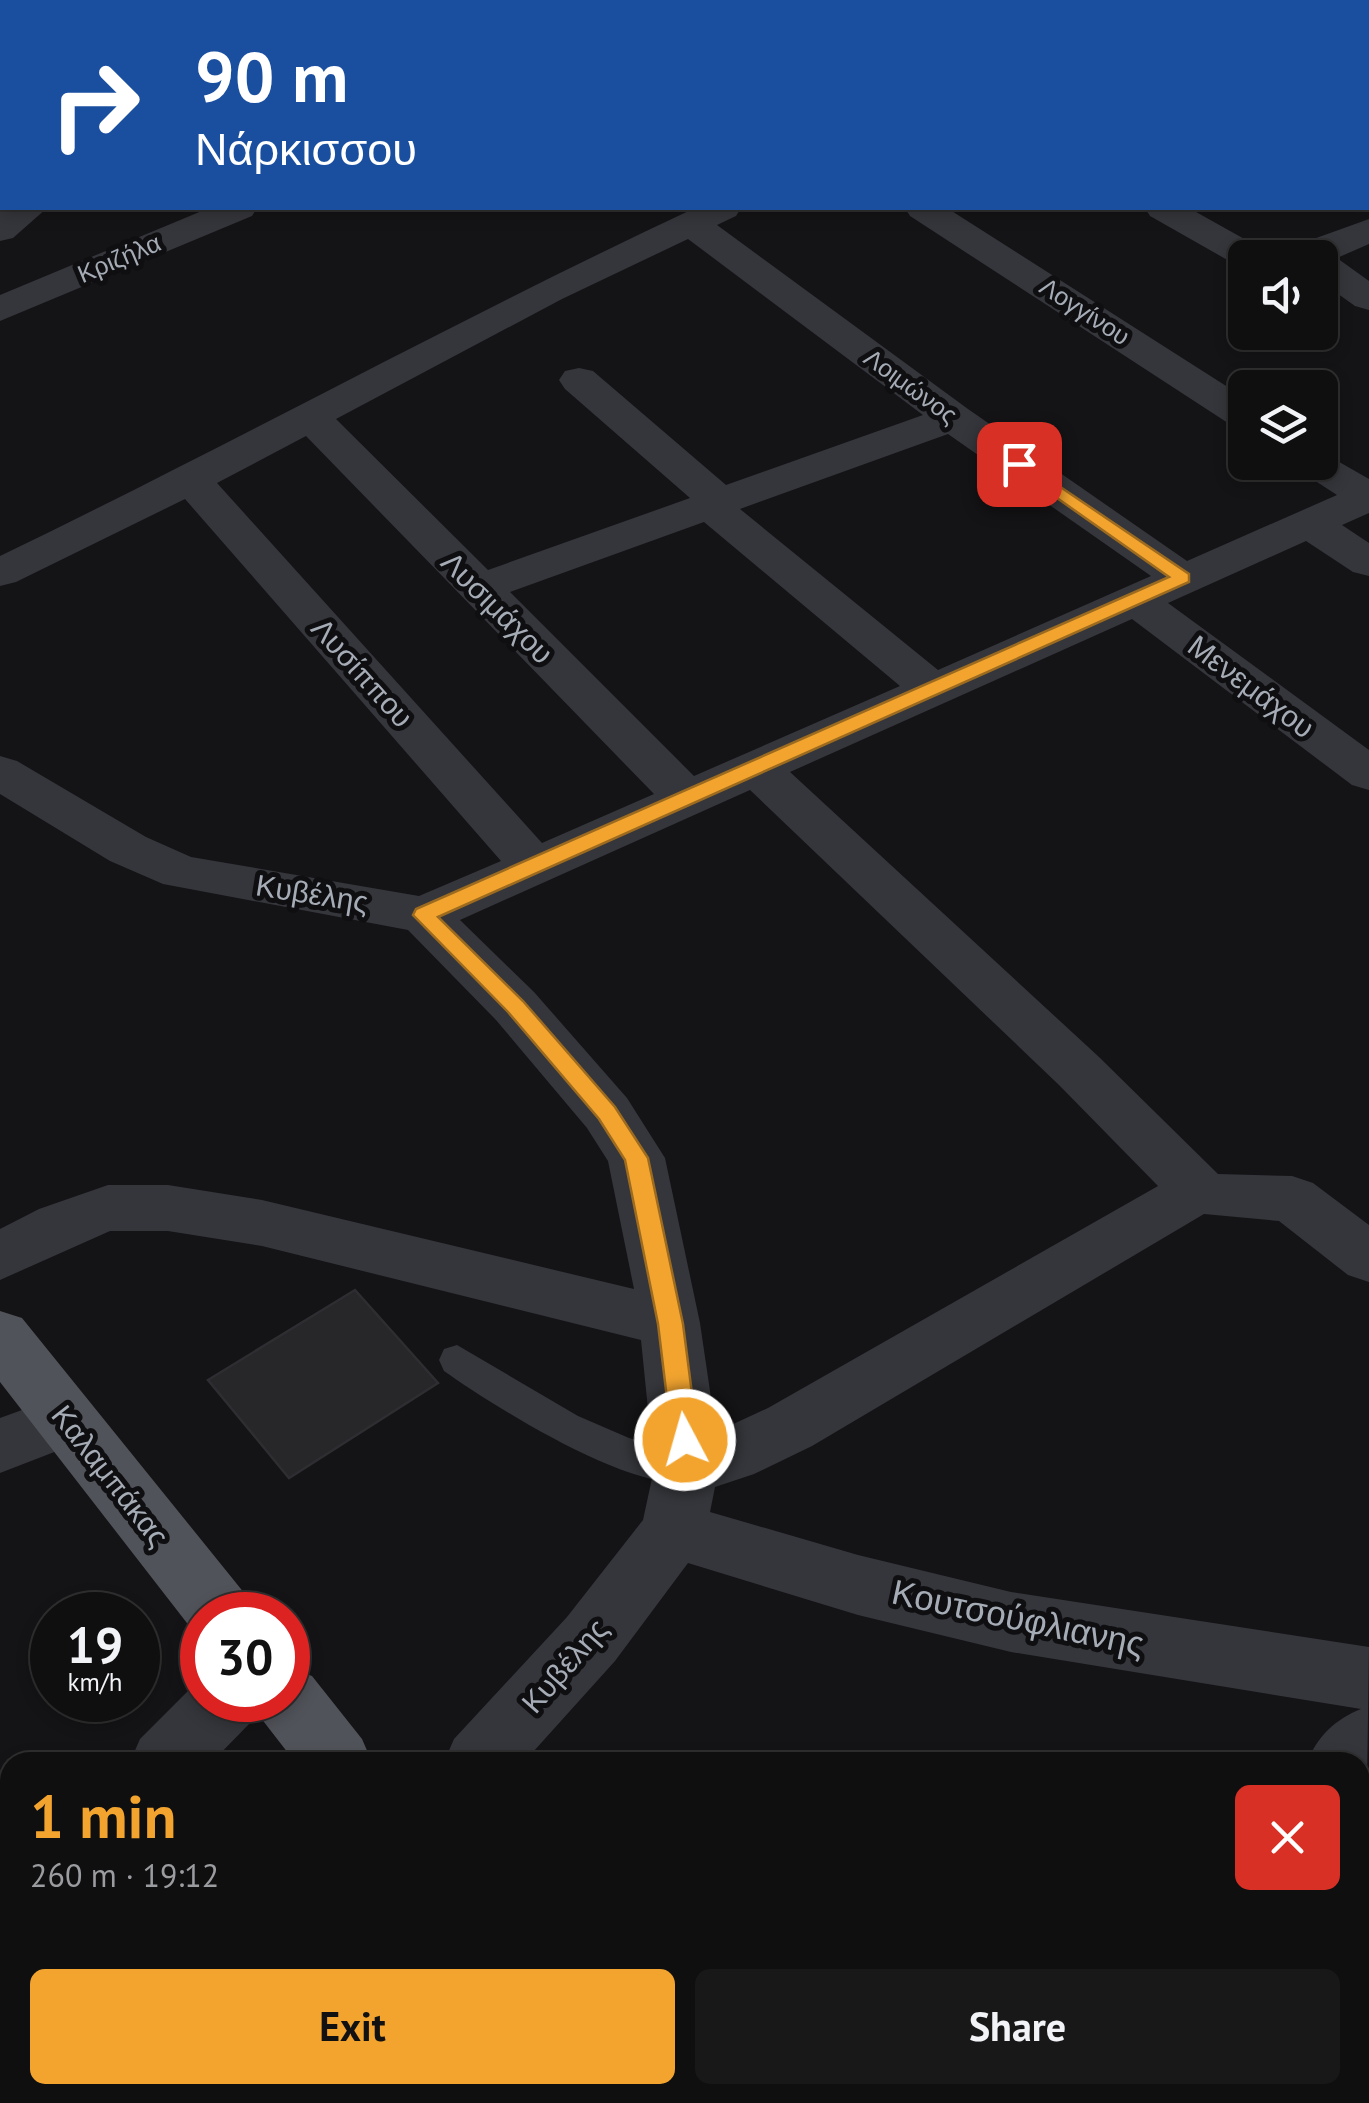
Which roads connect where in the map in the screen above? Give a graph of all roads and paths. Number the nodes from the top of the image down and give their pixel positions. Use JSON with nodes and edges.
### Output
{"nodes":[{"id":1,"x":26,"y":210,"type":"edge"},
{"id":2,"x":233,"y":210,"type":"edge"},
{"id":3,"x":927,"y":210,"type":"edge"},
{"id":4,"x":1166,"y":210,"type":"edge"},
{"id":5,"x":708,"y":216,"type":"edge"},
{"id":6,"x":0,"y":230,"type":"edge"},
{"id":7,"x":1369,"y":230,"type":"edge"},
{"id":8,"x":1228,"y":245,"type":"edge"},
{"id":9,"x":1338,"y":245,"type":"edge"},
{"id":10,"x":1338,"y":278,"type":"edge"},
{"id":11,"x":1369,"y":298,"type":"edge"},
{"id":12,"x":0,"y":309,"type":"edge"},
{"id":13,"x":578,"y":380,"type":"dead end"},
{"id":14,"x":1228,"y":405,"type":"edge"},
{"id":15,"x":310,"y":416,"type":"junction"},
{"id":16,"x":954,"y":418,"type":"junction"},
{"id":17,"x":1338,"y":477,"type":"edge"},
{"id":18,"x":190,"y":480,"type":"junction"},
{"id":19,"x":1369,"y":497,"type":"edge"},
{"id":20,"x":714,"y":503,"type":"junction"},
{"id":21,"x":1310,"y":523,"type":"junction"},
{"id":22,"x":1369,"y":563,"type":"edge"},
{"id":23,"x":0,"y":573,"type":"edge"},
{"id":24,"x":1182,"y":578,"type":"junction"},
{"id":25,"x":476,"y":589,"type":"junction"},
{"id":26,"x":1134,"y":599,"type":"junction"},
{"id":27,"x":932,"y":689,"type":"junction"},
{"id":28,"x":755,"y":767,"type":"junction"},
{"id":29,"x":0,"y":772,"type":"edge"},
{"id":30,"x":1369,"y":774,"type":"edge"},
{"id":31,"x":686,"y":798,"type":"junction"},
{"id":32,"x":534,"y":866,"type":"junction"},
{"id":33,"x":424,"y":915,"type":"junction"},
{"id":34,"x":1198,"y":1190,"type":"junction"},
{"id":35,"x":0,"y":1256,"type":"edge"},
{"id":36,"x":1369,"y":1258,"type":"edge"},
{"id":37,"x":670,"y":1324,"type":"junction"},
{"id":38,"x":0,"y":1336,"type":"edge"},
{"id":39,"x":457,"y":1360,"type":"dead end"},
{"id":40,"x":66,"y":1420,"type":"junction"},
{"id":41,"x":0,"y":1446,"type":"edge"},
{"id":42,"x":679,"y":1499,"type":"junction"},
{"id":43,"x":203,"y":1592,"type":"edge"},
{"id":44,"x":1369,"y":1679,"type":"edge"},
{"id":45,"x":204,"y":1722,"type":"edge"},
{"id":46,"x":306,"y":1722,"type":"edge"},
{"id":47,"x":176,"y":1752,"type":"edge"},
{"id":48,"x":329,"y":1752,"type":"edge"},
{"id":49,"x":488,"y":1752,"type":"edge"}],
"edges":[{"from":1,"to":6,"type":"street"},
{"from":2,"to":12,"type":"street","name":"Κριζήλα"},
{"from":3,"to":14,"type":"street","name":"Λογγίνου"},
{"from":4,"to":8,"type":"street"},
{"from":5,"to":15,"type":"street"},
{"from":5,"to":16,"type":"street","name":"Λοιμώνος"},
{"from":7,"to":9,"type":"street"},
{"from":10,"to":11,"type":"street"},
{"from":13,"to":20,"type":"street"},
{"from":15,"to":18,"type":"street"},
{"from":15,"to":25,"type":"street","name":"Λυσιμάχου"},
{"from":16,"to":20,"type":"street"},
{"from":16,"to":24,"type":"street","name":"Λοιμώνος"},
{"from":17,"to":19,"type":"street"},
{"from":18,"to":23,"type":"street"},
{"from":18,"to":32,"type":"street","name":"Λυσίππου"},
{"from":19,"to":21,"type":"street"},
{"from":20,"to":25,"type":"street"},
{"from":20,"to":27,"type":"street"},
{"from":21,"to":22,"type":"street"},
{"from":21,"to":24,"type":"street"},
{"from":24,"to":26,"type":"street"},
{"from":25,"to":31,"type":"street","name":"Λυσιμάχου"},
{"from":26,"to":27,"type":"street"},
{"from":26,"to":30,"type":"street","name":"Μενεμάχου"},
{"from":27,"to":28,"type":"street"},
{"from":28,"to":31,"type":"street"},
{"from":28,"to":34,"type":"street"},
{"from":29,"to":33,"type":"street","name":"Κυβέλης"},
{"from":31,"to":32,"type":"street"},
{"from":32,"to":33,"type":"street"},
{"from":33,"to":37,"type":"street"},
{"from":34,"to":36,"type":"street"},
{"from":34,"to":42,"type":"street"},
{"from":35,"to":37,"type":"street"},
{"from":37,"to":42,"type":"street"},
{"from":38,"to":40,"type":"main road","name":"Καλαμπάκας"},
{"from":39,"to":42,"type":"lane"},
{"from":40,"to":41,"type":"street"},
{"from":40,"to":43,"type":"main road","name":"Καλαμπάκας"},
{"from":42,"to":44,"type":"street","name":"Κουτσούφλιανης"},
{"from":42,"to":49,"type":"street","name":"Κυβέλης"},
{"from":45,"to":47,"type":"street"},
{"from":46,"to":48,"type":"main road"}]}
